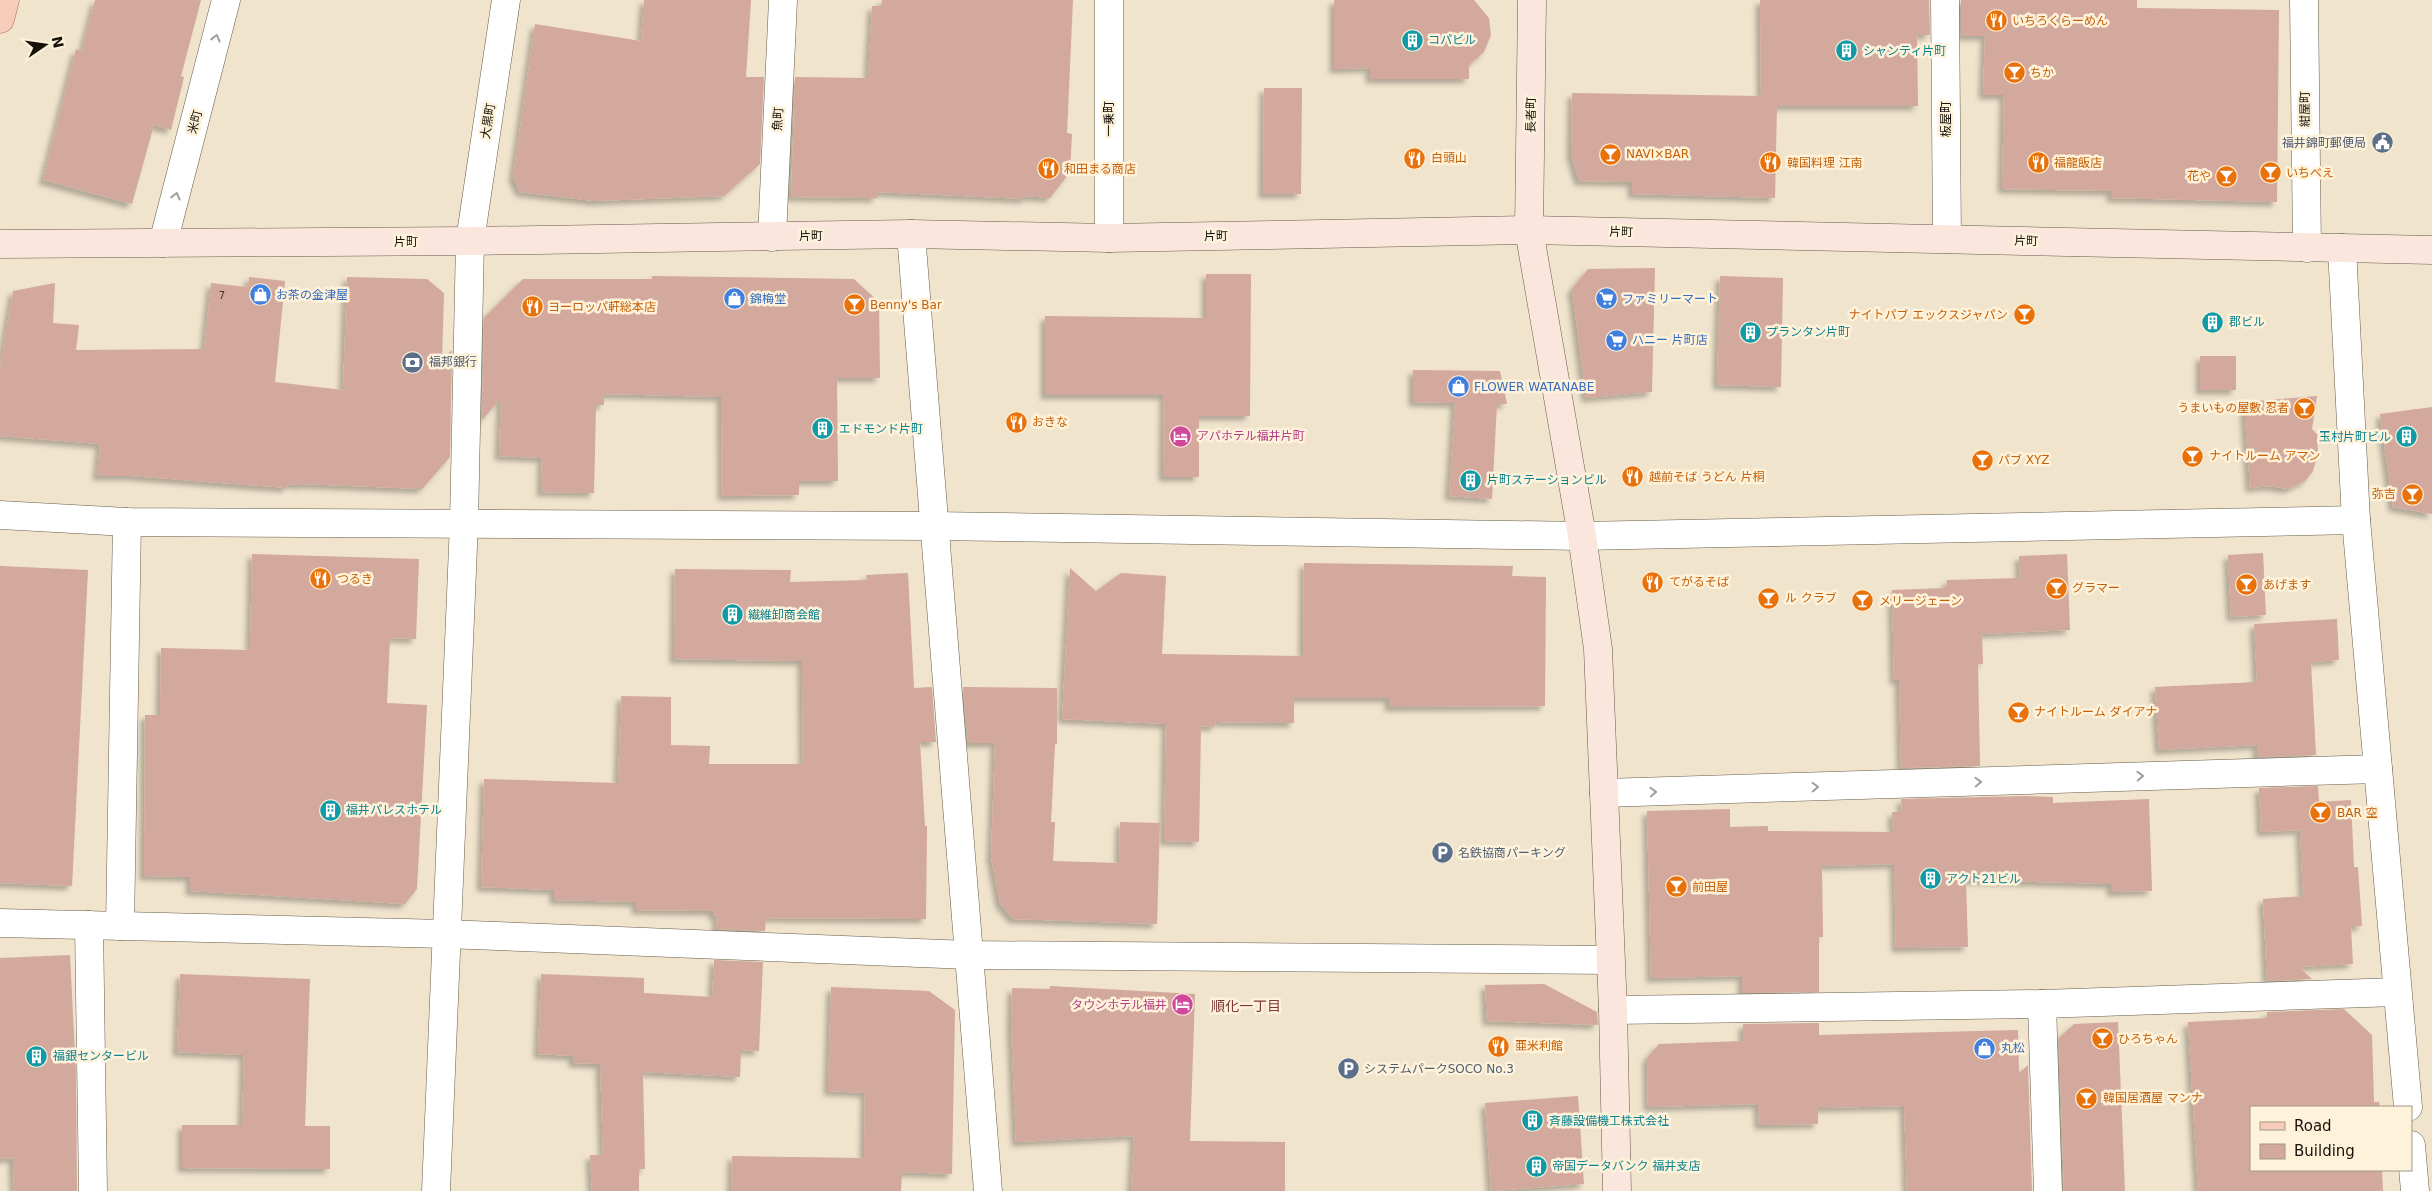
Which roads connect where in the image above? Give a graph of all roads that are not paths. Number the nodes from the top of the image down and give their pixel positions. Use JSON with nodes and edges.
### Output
{"nodes":[{"id":1,"x":5,"y":0,"type":"edge"},
{"id":2,"x":226,"y":0,"type":"edge"},
{"id":3,"x":506,"y":0,"type":"edge"},
{"id":4,"x":783,"y":0,"type":"edge"},
{"id":5,"x":1109,"y":0,"type":"edge"},
{"id":6,"x":1532,"y":0,"type":"edge"},
{"id":7,"x":1945,"y":0,"type":"edge"},
{"id":8,"x":2304,"y":0,"type":"edge"},
{"id":9,"x":0,"y":19,"type":"edge"},
{"id":10,"x":1529,"y":230,"type":"junction"},
{"id":11,"x":911,"y":234,"type":"junction"},
{"id":12,"x":772,"y":237,"type":"junction"},
{"id":13,"x":1109,"y":238,"type":"junction"},
{"id":14,"x":1947,"y":239,"type":"junction"},
{"id":15,"x":470,"y":241,"type":"junction"},
{"id":16,"x":164,"y":243,"type":"junction"},
{"id":17,"x":0,"y":244,"type":"edge"},
{"id":18,"x":2307,"y":248,"type":"junction"},
{"id":19,"x":2342,"y":248,"type":"junction"},
{"id":20,"x":2432,"y":250,"type":"edge"},
{"id":21,"x":0,"y":515,"type":"edge"},
{"id":22,"x":2356,"y":520,"type":"junction"},
{"id":23,"x":127,"y":522,"type":"junction"},
{"id":24,"x":464,"y":523,"type":"junction"},
{"id":25,"x":933,"y":526,"type":"junction"},
{"id":26,"x":1582,"y":536,"type":"junction"},
{"id":27,"x":2378,"y":769,"type":"junction"},
{"id":28,"x":1604,"y":793,"type":"junction"},
{"id":29,"x":0,"y":923,"type":"edge"},
{"id":30,"x":89,"y":925,"type":"junction"},
{"id":31,"x":120,"y":926,"type":"junction"},
{"id":32,"x":445,"y":934,"type":"junction"},
{"id":33,"x":969,"y":955,"type":"junction"},
{"id":34,"x":1610,"y":960,"type":"junction"},
{"id":35,"x":2397,"y":992,"type":"junction"},
{"id":36,"x":2042,"y":1004,"type":"junction"},
{"id":37,"x":1613,"y":1010,"type":"junction"},
{"id":38,"x":2408,"y":1106,"type":"edge"},
{"id":39,"x":2412,"y":1156,"type":"edge"},
{"id":40,"x":93,"y":1191,"type":"edge"},
{"id":41,"x":436,"y":1191,"type":"edge"},
{"id":42,"x":988,"y":1191,"type":"edge"},
{"id":43,"x":1618,"y":1191,"type":"edge"},
{"id":44,"x":2048,"y":1191,"type":"edge"},
{"id":45,"x":2415,"y":1191,"type":"edge"}],
"edges":[{"from":1,"to":9,"type":"main road"},
{"from":16,"to":2,"type":"street","name":"米町","one_way":true},
{"from":3,"to":15,"type":"street","name":"大黒町"},
{"from":4,"to":12,"type":"street","name":"魚町"},
{"from":5,"to":13,"type":"street","name":"一乗町"},
{"from":6,"to":10,"type":"street","name":"長者町"},
{"from":7,"to":14,"type":"street","name":"板屋町"},
{"from":8,"to":18,"type":"street","name":"紺屋町"},
{"from":10,"to":13,"type":"street","name":"片町"},
{"from":10,"to":14,"type":"street","name":"片町"},
{"from":10,"to":26,"type":"street","name":"長者町"},
{"from":11,"to":12,"type":"street","name":"片町"},
{"from":11,"to":13,"type":"street","name":"片町"},
{"from":11,"to":25,"type":"street"},
{"from":12,"to":15,"type":"street","name":"片町"},
{"from":14,"to":18,"type":"street","name":"片町"},
{"from":15,"to":16,"type":"street","name":"片町"},
{"from":15,"to":24,"type":"street","name":"大黒町"},
{"from":16,"to":17,"type":"street","name":"片町"},
{"from":18,"to":19,"type":"street","name":"片町"},
{"from":19,"to":20,"type":"street","name":"片町"},
{"from":19,"to":22,"type":"street"},
{"from":21,"to":23,"type":"street"},
{"from":22,"to":26,"type":"street"},
{"from":22,"to":27,"type":"street"},
{"from":23,"to":24,"type":"street"},
{"from":23,"to":31,"type":"street"},
{"from":24,"to":25,"type":"street"},
{"from":24,"to":32,"type":"street","name":"大黒町"},
{"from":25,"to":26,"type":"street"},
{"from":25,"to":33,"type":"street"},
{"from":26,"to":28,"type":"street","name":"長者町"},
{"from":28,"to":27,"type":"street","one_way":true},
{"from":27,"to":35,"type":"street"},
{"from":28,"to":34,"type":"street","name":"長者町"},
{"from":29,"to":30,"type":"street"},
{"from":30,"to":31,"type":"street"},
{"from":30,"to":40,"type":"street"},
{"from":31,"to":32,"type":"street"},
{"from":32,"to":33,"type":"street"},
{"from":32,"to":41,"type":"street","name":"大黒町"},
{"from":33,"to":34,"type":"street"},
{"from":33,"to":42,"type":"street"},
{"from":34,"to":37,"type":"street","name":"長者町"},
{"from":35,"to":36,"type":"street"},
{"from":35,"to":38,"type":"street"},
{"from":36,"to":37,"type":"street"},
{"from":36,"to":44,"type":"street"},
{"from":37,"to":43,"type":"street","name":"長者町"},
{"from":39,"to":45,"type":"street"}]}
